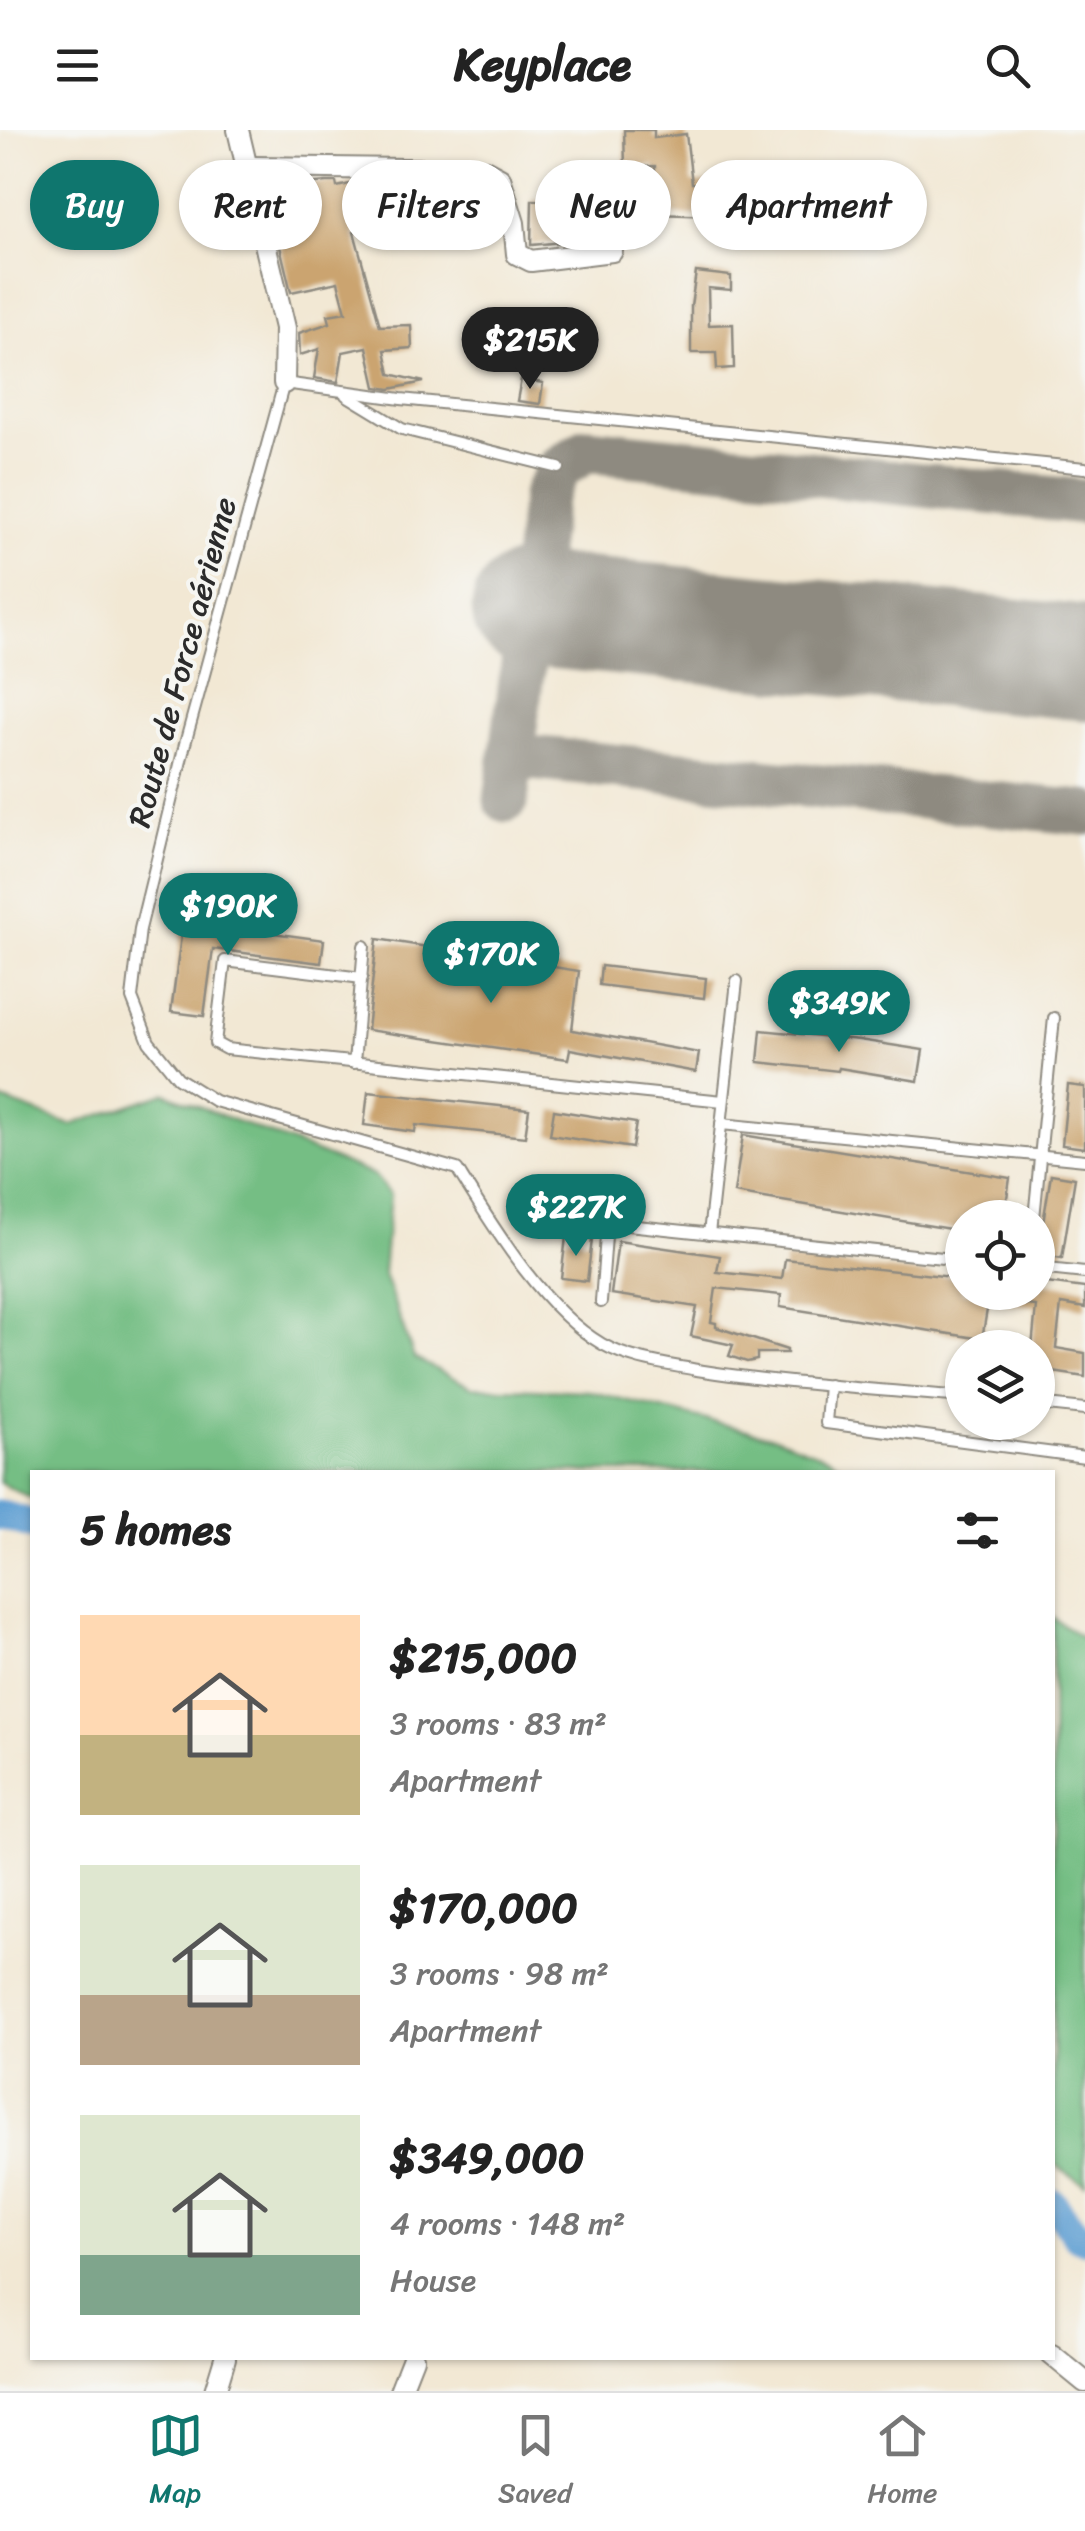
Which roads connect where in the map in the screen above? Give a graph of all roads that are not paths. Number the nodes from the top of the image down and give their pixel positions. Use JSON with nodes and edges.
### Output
{"nodes":[{"id":1,"x":238,"y":130,"type":"edge"},
{"id":2,"x":247,"y":160,"type":"edge"},
{"id":3,"x":322,"y":168,"type":"edge"},
{"id":4,"x":267,"y":250,"type":"edge"},
{"id":5,"x":612,"y":251,"type":"dead end"},
{"id":6,"x":284,"y":383,"type":"junction"},
{"id":7,"x":341,"y":392,"type":"junction"},
{"id":8,"x":559,"y":468,"type":"dead end"},
{"id":9,"x":1085,"y":468,"type":"edge"},
{"id":10,"x":364,"y":946,"type":"dead end"},
{"id":11,"x":362,"y":978,"type":"junction"},
{"id":12,"x":737,"y":981,"type":"dead end"},
{"id":13,"x":1054,"y":1018,"type":"dead end"},
{"id":14,"x":354,"y":1063,"type":"junction"},
{"id":15,"x":723,"y":1102,"type":"junction"},
{"id":16,"x":721,"y":1124,"type":"junction"},
{"id":17,"x":1040,"y":1156,"type":"junction"},
{"id":18,"x":1085,"y":1160,"type":"edge"},
{"id":19,"x":1036,"y":1200,"type":"edge"},
{"id":20,"x":536,"y":1207,"type":"dead end"},
{"id":21,"x":607,"y":1223,"type":"junction"},
{"id":22,"x":709,"y":1234,"type":"junction"},
{"id":23,"x":945,"y":1258,"type":"edge"},
{"id":24,"x":1055,"y":1270,"type":"edge"},
{"id":25,"x":1085,"y":1273,"type":"edge"},
{"id":26,"x":601,"y":1302,"type":"dead end"},
{"id":27,"x":829,"y":1385,"type":"junction"},
{"id":28,"x":945,"y":1396,"type":"edge"},
{"id":29,"x":1055,"y":1406,"type":"edge"},
{"id":30,"x":1085,"y":1409,"type":"edge"},
{"id":31,"x":1085,"y":1457,"type":"edge"},
{"id":32,"x":1055,"y":2357,"type":"edge"},
{"id":33,"x":224,"y":2360,"type":"edge"},
{"id":34,"x":412,"y":2360,"type":"edge"},
{"id":35,"x":1085,"y":2382,"type":"edge"},
{"id":36,"x":215,"y":2391,"type":"edge"},
{"id":37,"x":400,"y":2391,"type":"edge"}],
"edges":[{"from":1,"to":2,"type":"street"},
{"from":3,"to":5,"type":"street"},
{"from":4,"to":6,"type":"street"},
{"from":6,"to":7,"type":"lane"},
{"from":6,"to":27,"type":"lane","name":"Route de Force aérienne"},
{"from":7,"to":8,"type":"lane"},
{"from":7,"to":9,"type":"lane"},
{"from":10,"to":11,"type":"lane"},
{"from":11,"to":14,"type":"lane"},
{"from":11,"to":14,"type":"lane"},
{"from":12,"to":15,"type":"lane"},
{"from":13,"to":17,"type":"lane"},
{"from":14,"to":15,"type":"lane"},
{"from":15,"to":16,"type":"lane"},
{"from":16,"to":17,"type":"lane"},
{"from":16,"to":22,"type":"lane"},
{"from":17,"to":18,"type":"lane"},
{"from":17,"to":19,"type":"lane"},
{"from":20,"to":21,"type":"lane"},
{"from":21,"to":22,"type":"lane"},
{"from":21,"to":26,"type":"lane"},
{"from":22,"to":23,"type":"lane"},
{"from":24,"to":25,"type":"lane"},
{"from":27,"to":28,"type":"lane","name":"Route de Force aérienne"},
{"from":27,"to":31,"type":"lane"},
{"from":29,"to":30,"type":"lane"},
{"from":32,"to":35,"type":"street"},
{"from":33,"to":36,"type":"street"},
{"from":34,"to":37,"type":"street"}]}
